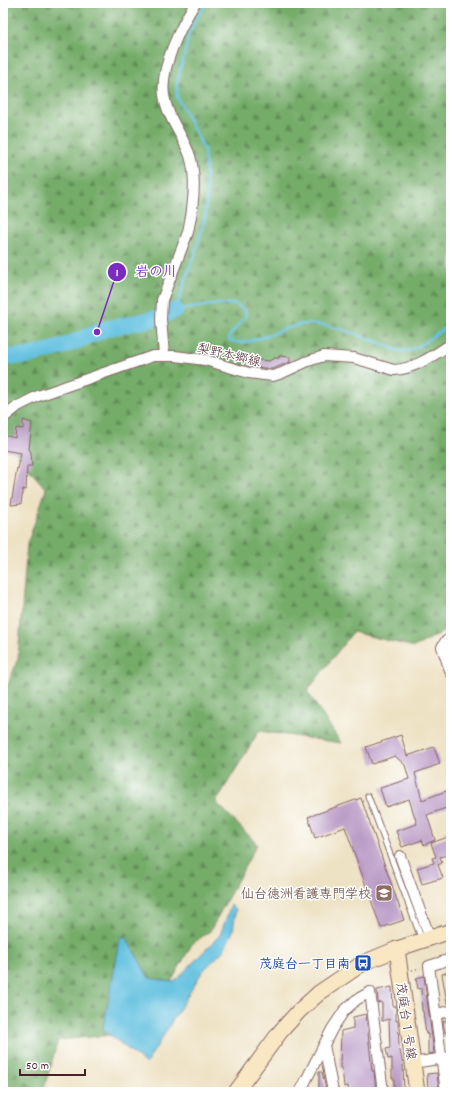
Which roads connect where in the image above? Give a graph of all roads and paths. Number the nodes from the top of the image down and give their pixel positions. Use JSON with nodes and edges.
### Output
{"nodes":[{"id":1,"x":194,"y":3,"type":"edge"},
{"id":2,"x":451,"y":344,"type":"edge"},
{"id":3,"x":164,"y":355,"type":"junction"},
{"id":4,"x":3,"y":418,"type":"edge"},
{"id":5,"x":451,"y":638,"type":"edge"},
{"id":6,"x":451,"y":673,"type":"edge"},
{"id":7,"x":368,"y":796,"type":"dead end"},
{"id":8,"x":400,"y":856,"type":"dead end"},
{"id":9,"x":451,"y":931,"type":"edge"},
{"id":10,"x":426,"y":939,"type":"junction"},
{"id":11,"x":397,"y":950,"type":"junction"},
{"id":12,"x":451,"y":959,"type":"edge"},
{"id":13,"x":429,"y":966,"type":"junction"},
{"id":14,"x":400,"y":973,"type":"junction"},
{"id":15,"x":451,"y":1011,"type":"edge"},
{"id":16,"x":436,"y":1014,"type":"junction"},
{"id":17,"x":324,"y":1045,"type":"junction"},
{"id":18,"x":446,"y":1058,"type":"edge"},
{"id":19,"x":413,"y":1063,"type":"junction"},
{"id":20,"x":236,"y":1092,"type":"edge"},
{"id":21,"x":300,"y":1092,"type":"edge"},
{"id":22,"x":333,"y":1092,"type":"edge"},
{"id":23,"x":383,"y":1092,"type":"edge"},
{"id":24,"x":417,"y":1092,"type":"edge"},
{"id":25,"x":446,"y":1092,"type":"edge"}],
"edges":[{"from":1,"to":3,"type":"street"},
{"from":2,"to":3,"type":"street","name":"梨野本郷線"},
{"from":3,"to":4,"type":"street","name":"梨野本郷線"},
{"from":5,"to":6,"type":"street"},
{"from":7,"to":10,"type":"lane"},
{"from":8,"to":10,"type":"street"},
{"from":9,"to":10,"type":"street"},
{"from":10,"to":11,"type":"street"},
{"from":11,"to":14,"type":"street","name":"茂庭台１号線"},
{"from":11,"to":20,"type":"street"},
{"from":12,"to":13,"type":"street"},
{"from":13,"to":14,"type":"path"},
{"from":13,"to":16,"type":"street"},
{"from":14,"to":19,"type":"street","name":"茂庭台１号線"},
{"from":15,"to":16,"type":"street"},
{"from":16,"to":18,"type":"street"},
{"from":17,"to":21,"type":"street"},
{"from":17,"to":22,"type":"street"},
{"from":17,"to":23,"type":"street"},
{"from":18,"to":19,"type":"street"},
{"from":18,"to":25,"type":"street"},
{"from":19,"to":24,"type":"street","name":"茂庭台１号線"}]}
